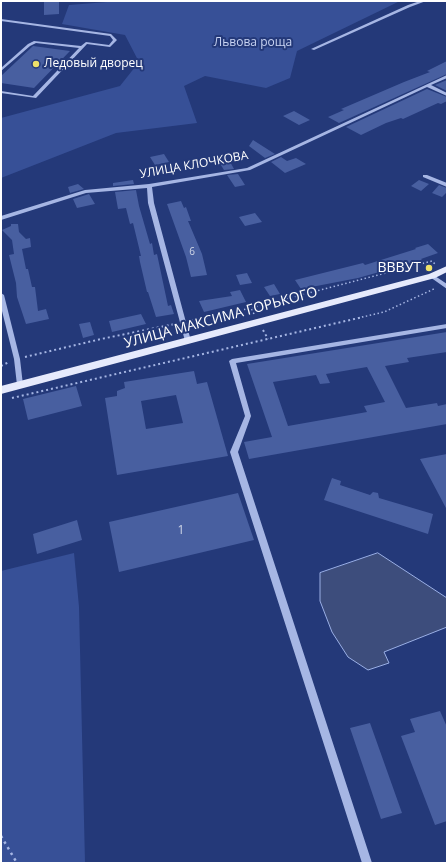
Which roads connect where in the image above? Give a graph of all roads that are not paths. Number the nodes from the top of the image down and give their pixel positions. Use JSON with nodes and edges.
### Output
{"nodes":[{"id":1,"x":424,"y":1,"type":"edge"},
{"id":2,"x":1,"y":20,"type":"edge"},
{"id":3,"x":82,"y":47,"type":"junction"},
{"id":4,"x":313,"y":49,"type":"dead end"},
{"id":5,"x":1,"y":70,"type":"edge"},
{"id":6,"x":447,"y":76,"type":"edge"},
{"id":7,"x":428,"y":85,"type":"junction"},
{"id":8,"x":1,"y":92,"type":"edge"},
{"id":9,"x":447,"y":95,"type":"edge"},
{"id":10,"x":426,"y":176,"type":"dead end"},
{"id":11,"x":447,"y":185,"type":"edge"},
{"id":12,"x":149,"y":186,"type":"junction"},
{"id":13,"x":1,"y":218,"type":"edge"},
{"id":14,"x":447,"y":270,"type":"edge"},
{"id":15,"x":432,"y":276,"type":"junction"},
{"id":16,"x":446,"y":286,"type":"edge"},
{"id":17,"x":1,"y":295,"type":"edge"},
{"id":18,"x":447,"y":326,"type":"edge"},
{"id":19,"x":188,"y":341,"type":"junction"},
{"id":20,"x":20,"y":385,"type":"junction"},
{"id":21,"x":1,"y":390,"type":"edge"},
{"id":22,"x":367,"y":863,"type":"edge"}],
"edges":[{"from":1,"to":4,"type":"street"},
{"from":2,"to":3,"type":"street"},
{"from":3,"to":5,"type":"street"},
{"from":3,"to":8,"type":"street"},
{"from":6,"to":7,"type":"street","name":"УЛИЦА КЛОЧКОВА"},
{"from":7,"to":9,"type":"street"},
{"from":7,"to":12,"type":"street","name":"УЛИЦА КЛОЧКОВА"},
{"from":10,"to":11,"type":"street"},
{"from":12,"to":13,"type":"street","name":"УЛИЦА КЛОЧКОВА"},
{"from":12,"to":19,"type":"street"},
{"from":14,"to":15,"type":"main road","name":"УЛИЦА МАКСИМА ГОРЬКОГО"},
{"from":15,"to":16,"type":"street"},
{"from":15,"to":19,"type":"main road","name":"УЛИЦА МАКСИМА ГОРЬКОГО"},
{"from":17,"to":20,"type":"street"},
{"from":18,"to":22,"type":"street"},
{"from":19,"to":20,"type":"main road","name":"УЛИЦА МАКСИМА ГОРЬКОГО"},
{"from":20,"to":21,"type":"main road","name":"УЛИЦА МАКСИМА ГОРЬКОГО"}]}
